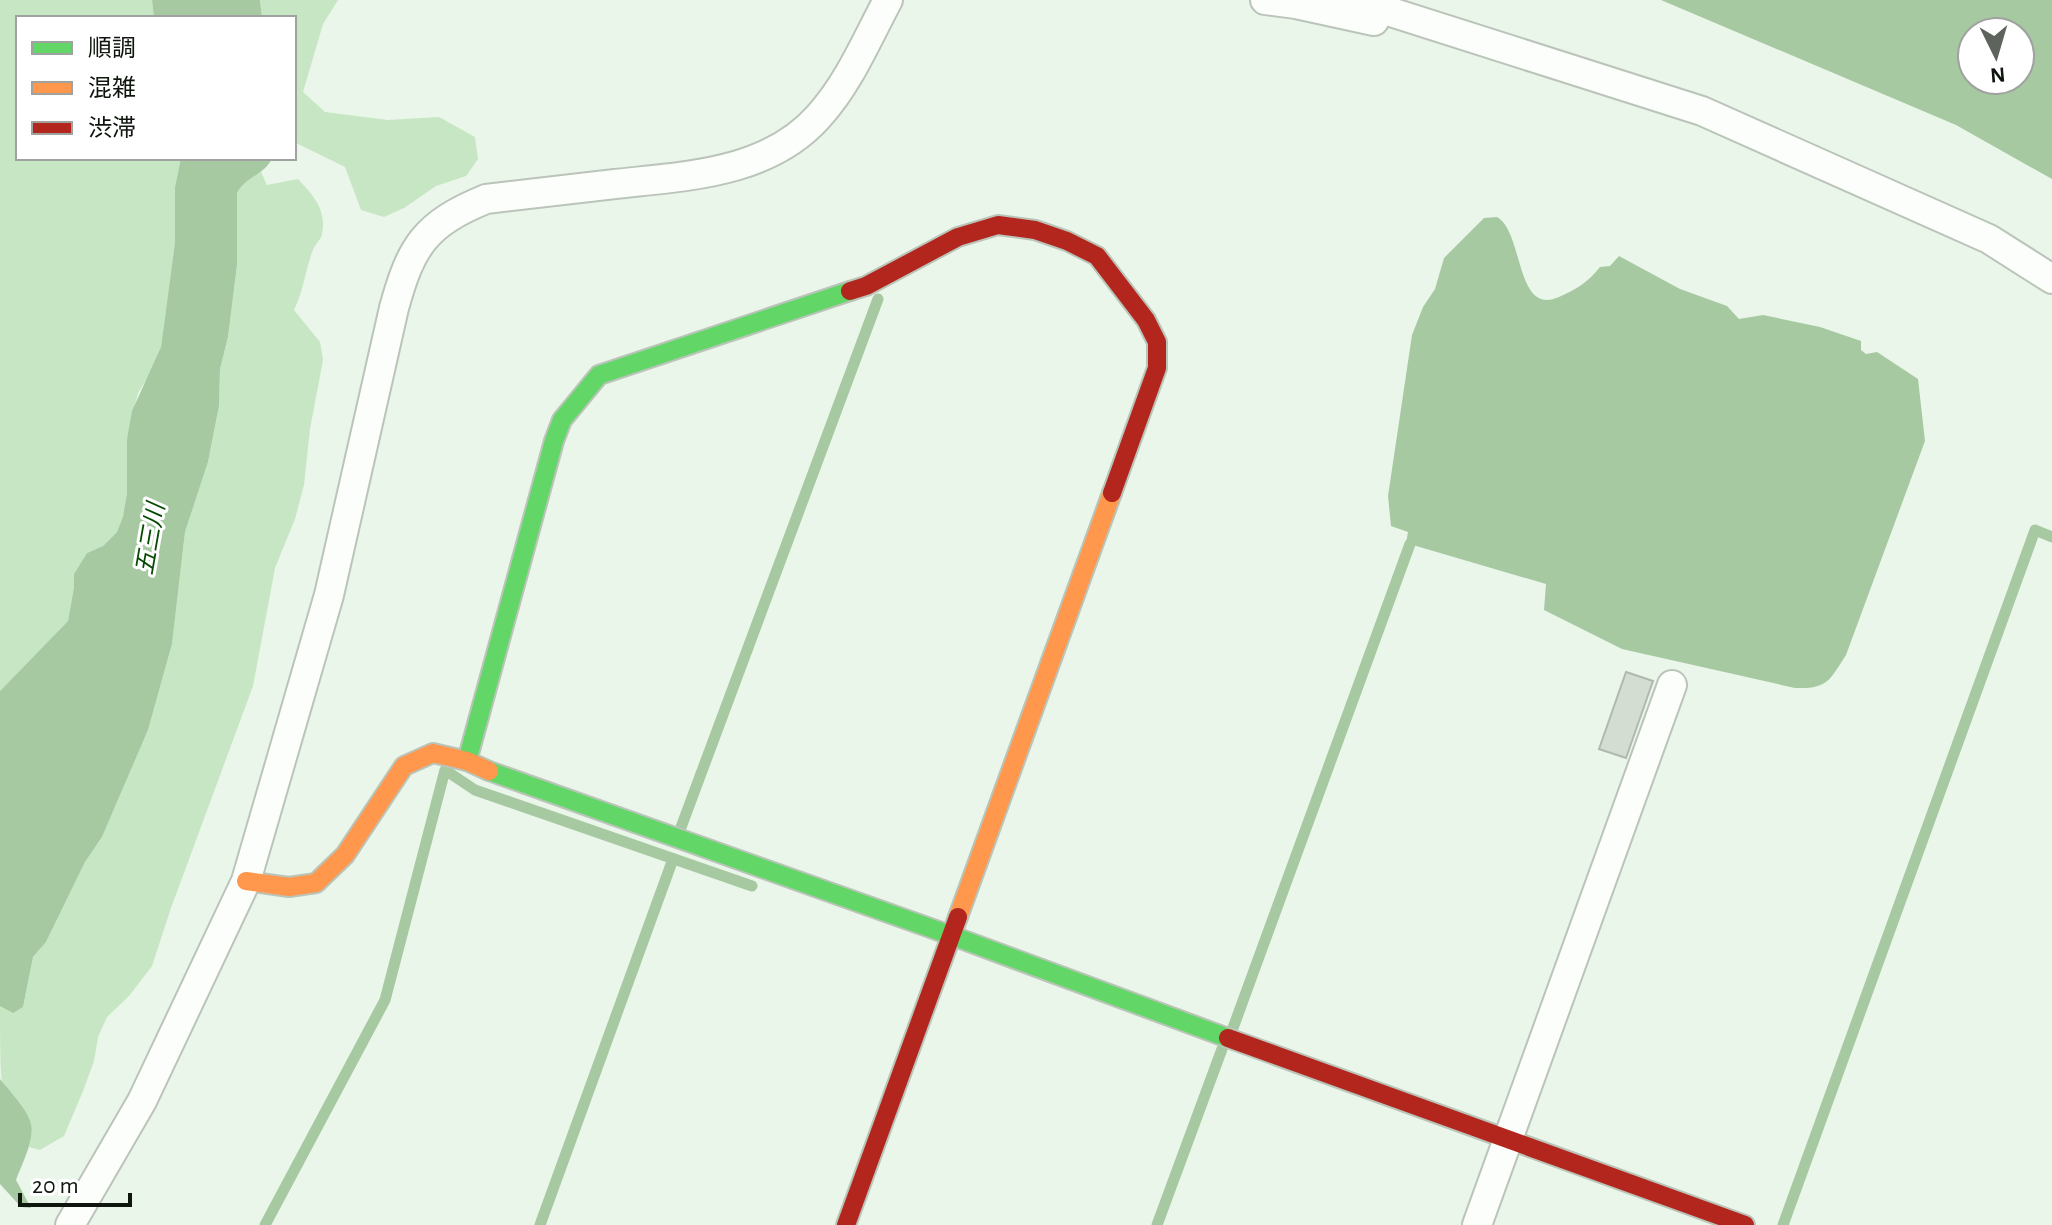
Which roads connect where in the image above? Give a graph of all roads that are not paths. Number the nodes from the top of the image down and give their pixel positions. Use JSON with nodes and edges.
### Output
{"nodes":[{"id":1,"x":888,"y":0,"type":"edge"},
{"id":2,"x":1265,"y":0,"type":"edge"},
{"id":3,"x":1353,"y":0,"type":"edge"},
{"id":4,"x":1533,"y":57,"type":"junction"},
{"id":5,"x":2052,"y":279,"type":"edge"},
{"id":6,"x":1672,"y":685,"type":"dead end"},
{"id":7,"x":467,"y":761,"type":"junction"},
{"id":8,"x":246,"y":881,"type":"junction"},
{"id":9,"x":950,"y":935,"type":"junction"},
{"id":10,"x":1508,"y":1141,"type":"junction"},
{"id":11,"x":70,"y":1225,"type":"edge"},
{"id":12,"x":846,"y":1225,"type":"edge"},
{"id":13,"x":1477,"y":1225,"type":"edge"},
{"id":14,"x":1745,"y":1225,"type":"edge"}],
"edges":[{"from":1,"to":8,"type":"street"},
{"from":2,"to":4,"type":"street"},
{"from":3,"to":4,"type":"street"},
{"from":4,"to":5,"type":"street"},
{"from":6,"to":10,"type":"street"},
{"from":7,"to":8,"type":"street"},
{"from":7,"to":9,"type":"street"},
{"from":7,"to":9,"type":"street"},
{"from":8,"to":11,"type":"street"},
{"from":9,"to":10,"type":"street"},
{"from":9,"to":12,"type":"street"},
{"from":10,"to":13,"type":"street"},
{"from":10,"to":14,"type":"street"}]}
